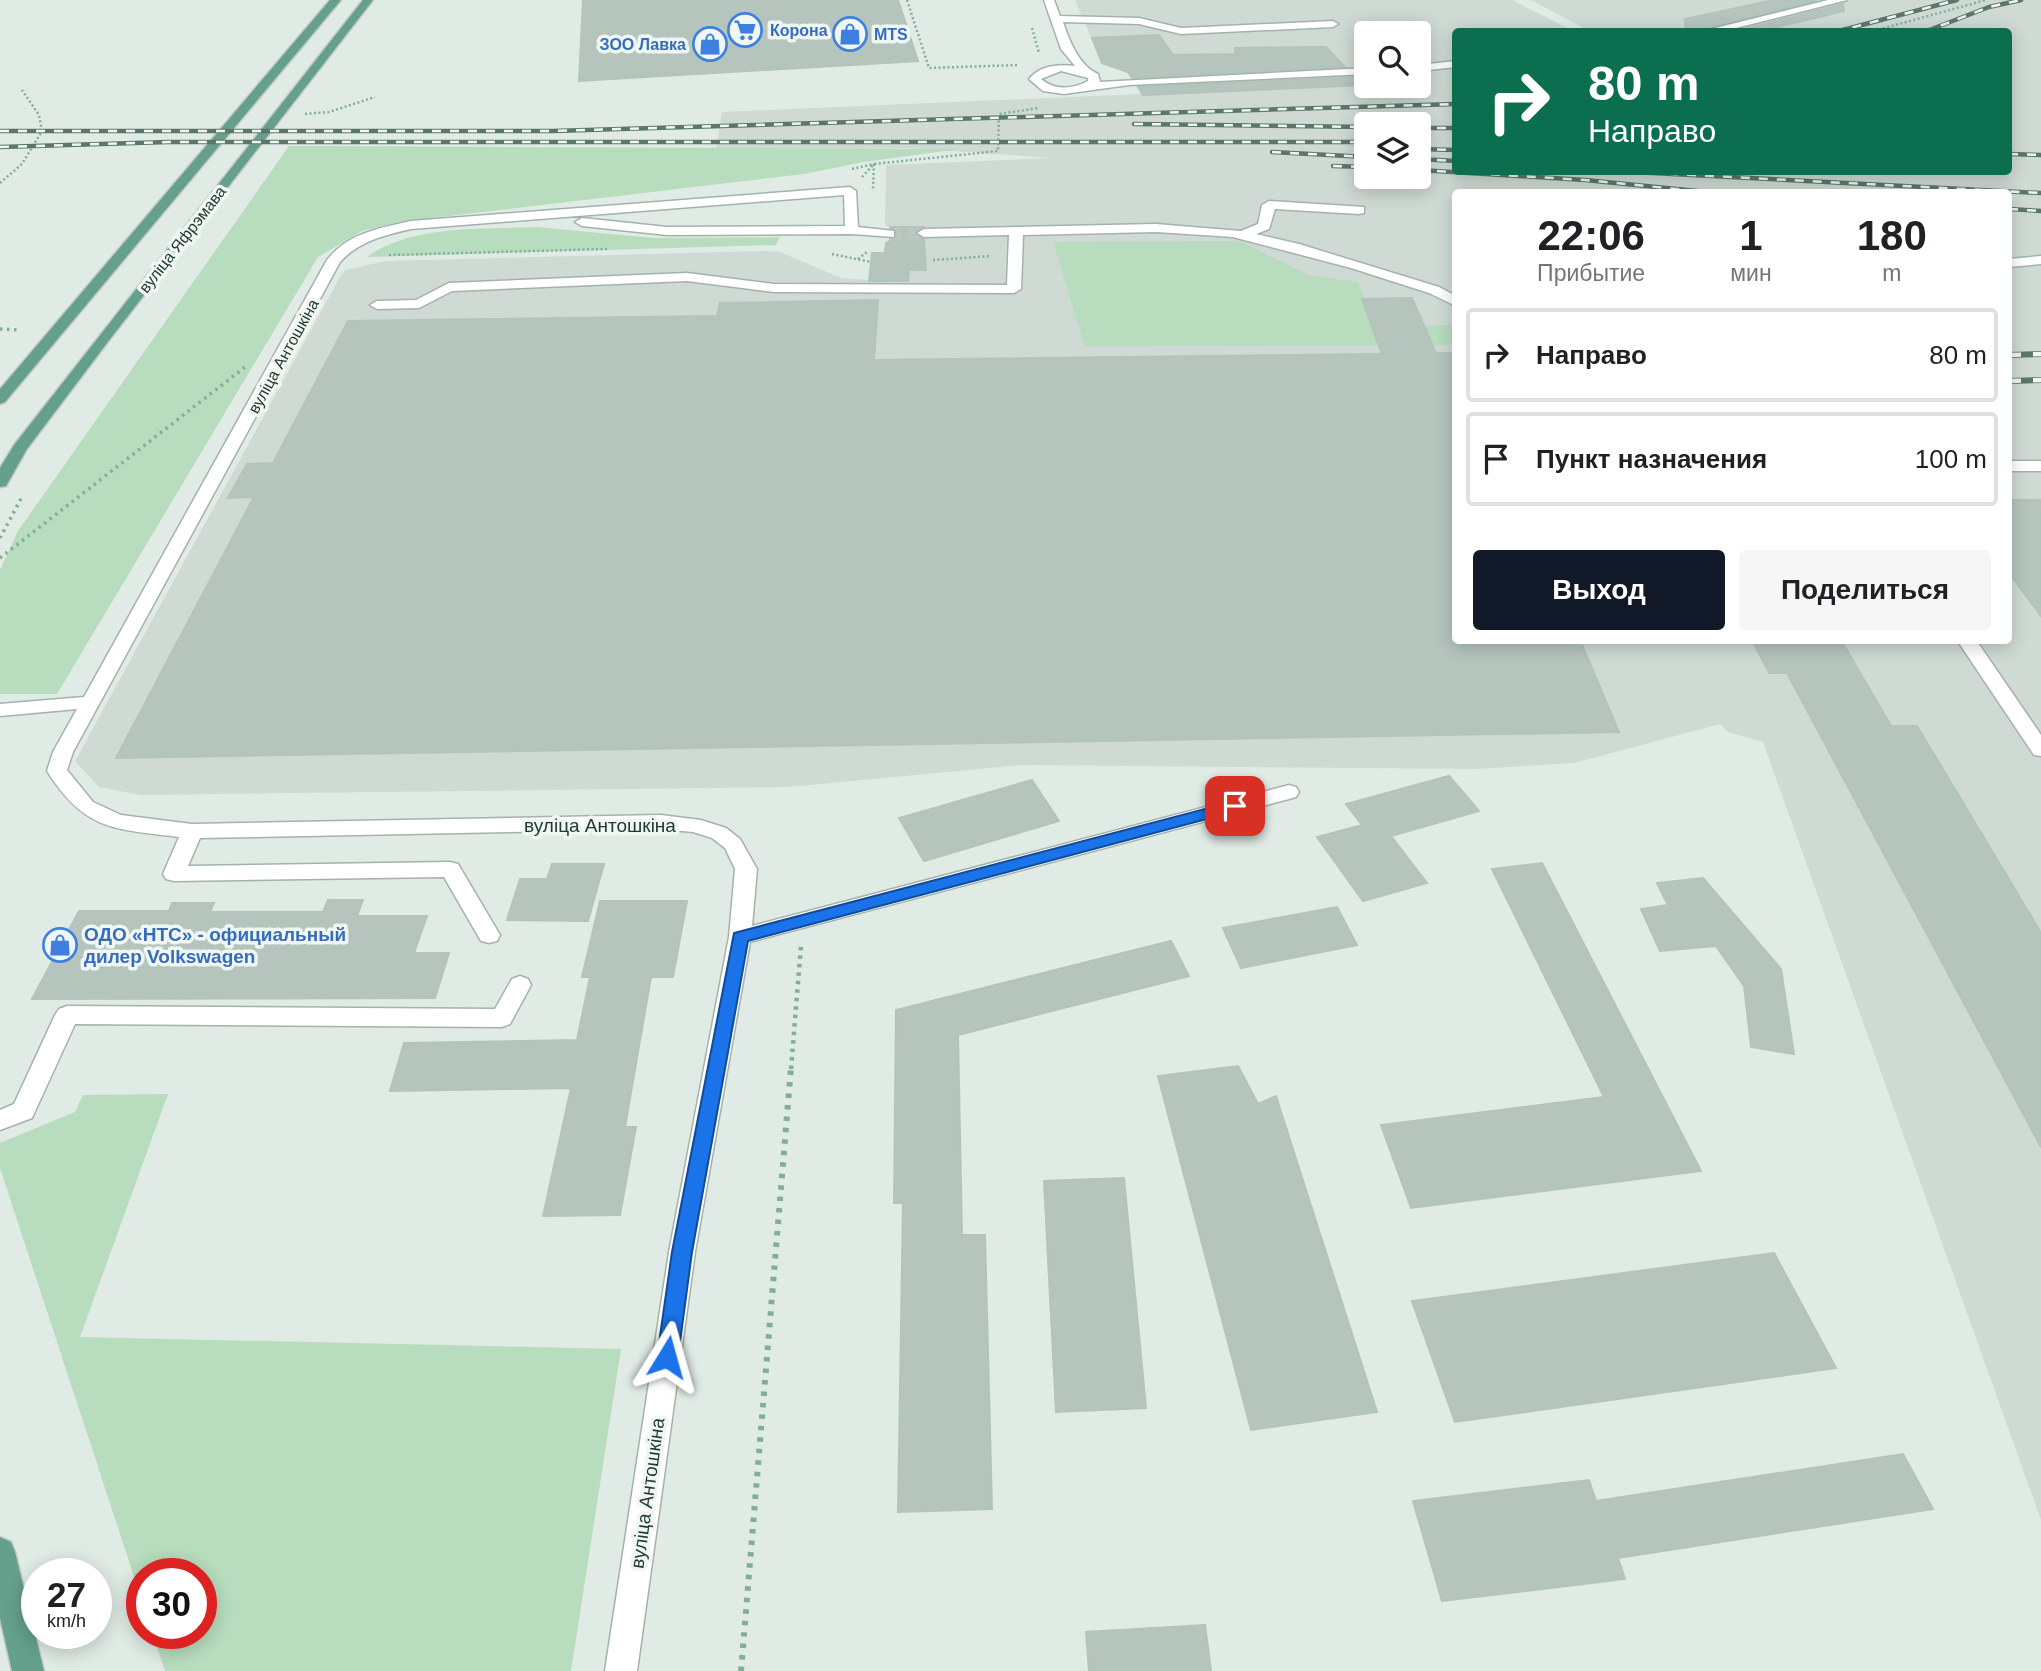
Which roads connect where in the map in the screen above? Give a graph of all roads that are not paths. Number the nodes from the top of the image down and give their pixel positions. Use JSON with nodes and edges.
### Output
{"nodes":[{"id":1,"x":336,"y":0,"type":"edge"},
{"id":2,"x":368,"y":0,"type":"edge"},
{"id":3,"x":1049,"y":0,"type":"edge"},
{"id":4,"x":1842,"y":0,"type":"edge"},
{"id":5,"x":1054,"y":19,"type":"junction"},
{"id":6,"x":1333,"y":24,"type":"dead end"},
{"id":7,"x":1721,"y":28,"type":"edge"},
{"id":8,"x":1066,"y":49,"type":"junction"},
{"id":9,"x":1452,"y":64,"type":"edge"},
{"id":10,"x":1431,"y":67,"type":"edge"},
{"id":11,"x":1048,"y":70,"type":"junction"},
{"id":12,"x":1354,"y":72,"type":"edge"},
{"id":13,"x":1090,"y":78,"type":"junction"},
{"id":14,"x":269,"y":83,"type":"junction"},
{"id":15,"x":304,"y":83,"type":"junction"},
{"id":16,"x":1359,"y":210,"type":"dead end"},
{"id":17,"x":528,"y":217,"type":"junction"},
{"id":18,"x":852,"y":230,"type":"junction"},
{"id":19,"x":1016,"y":232,"type":"junction"},
{"id":20,"x":924,"y":233,"type":"tunnel mouth"},
{"id":21,"x":889,"y":234,"type":"tunnel mouth"},
{"id":22,"x":1242,"y":235,"type":"junction"},
{"id":23,"x":2041,"y":260,"type":"edge"},
{"id":24,"x":2012,"y":263,"type":"edge"},
{"id":25,"x":1452,"y":300,"type":"edge"},
{"id":26,"x":377,"y":305,"type":"dead end"},
{"id":27,"x":0,"y":399,"type":"edge"},
{"id":28,"x":2012,"y":466,"type":"edge"},
{"id":29,"x":2041,"y":466,"type":"edge"},
{"id":30,"x":0,"y":482,"type":"edge"},
{"id":31,"x":1969,"y":644,"type":"edge"},
{"id":32,"x":90,"y":702,"type":"junction"},
{"id":33,"x":0,"y":710,"type":"edge"},
{"id":34,"x":2041,"y":750,"type":"edge"},
{"id":35,"x":1289,"y":792,"type":"dead end"},
{"id":36,"x":192,"y":831,"type":"junction"},
{"id":37,"x":489,"y":935,"type":"dead end"},
{"id":38,"x":740,"y":937,"type":"junction"},
{"id":39,"x":520,"y":985,"type":"dead end"},
{"id":40,"x":0,"y":1120,"type":"edge"},
{"id":41,"x":0,"y":1552,"type":"edge"},
{"id":42,"x":28,"y":1671,"type":"edge"},
{"id":43,"x":621,"y":1671,"type":"edge"}],
"edges":[{"from":1,"to":14,"type":"main road","name":"вуліца Яфрэмава"},
{"from":2,"to":15,"type":"main road","name":"вуліца Яфрэмава"},
{"from":3,"to":5,"type":"street"},
{"from":4,"to":7,"type":"street"},
{"from":5,"to":6,"type":"street"},
{"from":5,"to":8,"type":"street"},
{"from":8,"to":11,"type":"street"},
{"from":8,"to":13,"type":"street"},
{"from":9,"to":10,"type":"street"},
{"from":11,"to":13,"type":"street"},
{"from":11,"to":13,"type":"street"},
{"from":12,"to":13,"type":"street"},
{"from":14,"to":15,"type":"main road"},
{"from":14,"to":27,"type":"main road","name":"вуліца Яфрэмава"},
{"from":15,"to":30,"type":"main road","name":"вуліца Яфрэмава"},
{"from":16,"to":22,"type":"street"},
{"from":17,"to":18,"type":"street"},
{"from":17,"to":18,"type":"street"},
{"from":17,"to":32,"type":"street","name":"вуліца Антошкіна"},
{"from":18,"to":21,"type":"street"},
{"from":19,"to":20,"type":"street"},
{"from":19,"to":22,"type":"street"},
{"from":19,"to":26,"type":"street"},
{"from":22,"to":25,"type":"street"},
{"from":23,"to":24,"type":"street"},
{"from":28,"to":29,"type":"street"},
{"from":31,"to":34,"type":"street"},
{"from":32,"to":33,"type":"street"},
{"from":32,"to":36,"type":"street","name":"вуліца Антошкіна"},
{"from":35,"to":38,"type":"street"},
{"from":36,"to":37,"type":"street"},
{"from":36,"to":38,"type":"street","name":"вуліца Антошкіна"},
{"from":38,"to":43,"type":"street","name":"вуліца Антошкіна"},
{"from":39,"to":40,"type":"street"},
{"from":41,"to":42,"type":"main road"}]}
